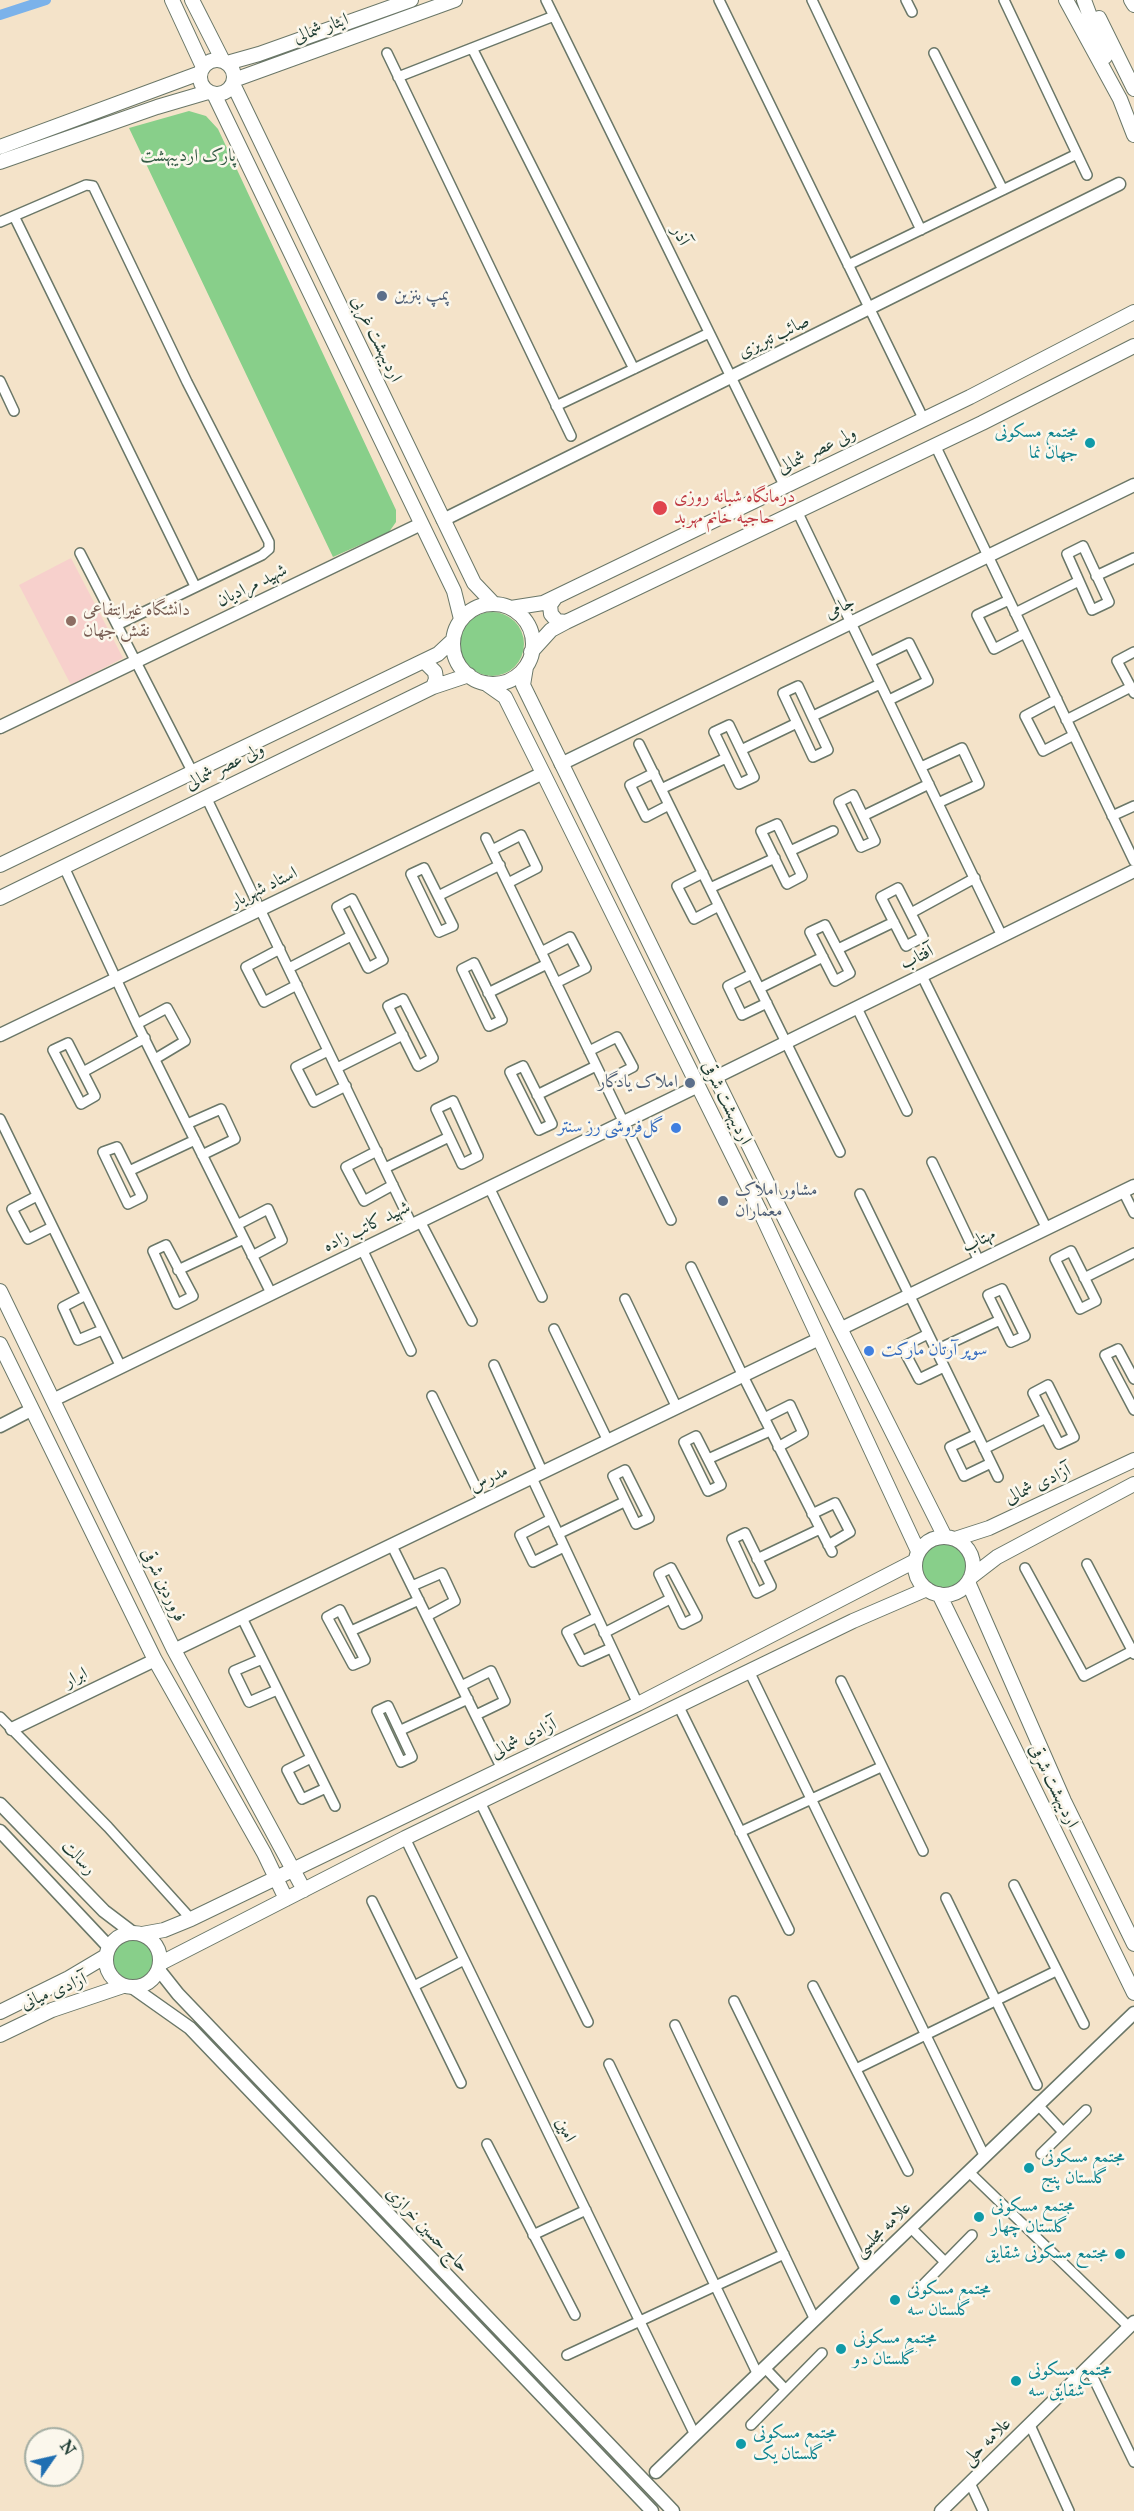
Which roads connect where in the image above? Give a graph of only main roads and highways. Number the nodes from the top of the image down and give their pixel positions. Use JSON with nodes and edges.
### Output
{"nodes":[{"id":1,"x":172,"y":0,"type":"edge"},
{"id":2,"x":192,"y":0,"type":"edge"},
{"id":3,"x":411,"y":0,"type":"edge"},
{"id":4,"x":455,"y":0,"type":"edge"},
{"id":5,"x":1066,"y":0,"type":"edge"},
{"id":6,"x":1084,"y":0,"type":"edge"},
{"id":7,"x":1090,"y":0,"type":"edge"},
{"id":8,"x":1132,"y":0,"type":"edge"},
{"id":9,"x":1134,"y":5,"type":"edge"},
{"id":10,"x":225,"y":62,"type":"junction"},
{"id":11,"x":201,"y":70,"type":"junction"},
{"id":12,"x":233,"y":82,"type":"junction"},
{"id":13,"x":1134,"y":89,"type":"edge"},
{"id":14,"x":211,"y":93,"type":"junction"},
{"id":15,"x":1120,"y":99,"type":"junction"},
{"id":16,"x":1134,"y":135,"type":"edge"},
{"id":17,"x":0,"y":147,"type":"edge"},
{"id":18,"x":0,"y":162,"type":"edge"},
{"id":19,"x":1134,"y":312,"type":"edge"},
{"id":20,"x":1134,"y":346,"type":"edge"},
{"id":21,"x":472,"y":578,"type":"junction"},
{"id":22,"x":449,"y":581,"type":"junction"},
{"id":23,"x":555,"y":598,"type":"junction"},
{"id":24,"x":494,"y":604,"type":"junction"},
{"id":25,"x":511,"y":608,"type":"junction"},
{"id":26,"x":461,"y":619,"type":"junction"},
{"id":27,"x":566,"y":622,"type":"junction"},
{"id":28,"x":453,"y":640,"type":"junction"},
{"id":29,"x":531,"y":652,"type":"junction"},
{"id":30,"x":424,"y":661,"type":"junction"},
{"id":31,"x":526,"y":667,"type":"junction"},
{"id":32,"x":469,"y":675,"type":"junction"},
{"id":33,"x":485,"y":683,"type":"junction"},
{"id":34,"x":433,"y":687,"type":"junction"},
{"id":35,"x":531,"y":701,"type":"junction"},
{"id":36,"x":510,"y":708,"type":"junction"},
{"id":37,"x":0,"y":865,"type":"edge"},
{"id":38,"x":0,"y":898,"type":"edge"},
{"id":39,"x":768,"y":1184,"type":"junction"},
{"id":40,"x":751,"y":1194,"type":"junction"},
{"id":41,"x":787,"y":1224,"type":"junction"},
{"id":42,"x":767,"y":1227,"type":"junction"},
{"id":43,"x":0,"y":1291,"type":"edge"},
{"id":44,"x":0,"y":1344,"type":"edge"},
{"id":45,"x":1134,"y":1460,"type":"edge"},
{"id":46,"x":1134,"y":1484,"type":"edge"},
{"id":47,"x":950,"y":1538,"type":"junction"},
{"id":48,"x":917,"y":1556,"type":"junction"},
{"id":49,"x":970,"y":1579,"type":"junction"},
{"id":50,"x":933,"y":1592,"type":"junction"},
{"id":51,"x":293,"y":1869,"type":"junction"},
{"id":52,"x":276,"y":1877,"type":"junction"},
{"id":53,"x":304,"y":1890,"type":"junction"},
{"id":54,"x":286,"y":1899,"type":"junction"},
{"id":55,"x":1123,"y":1922,"type":"junction"},
{"id":56,"x":1104,"y":1932,"type":"junction"},
{"id":57,"x":137,"y":1933,"type":"junction"},
{"id":58,"x":1134,"y":1944,"type":"edge"},
{"id":59,"x":107,"y":1952,"type":"junction"},
{"id":60,"x":160,"y":1966,"type":"junction"},
{"id":61,"x":128,"y":1986,"type":"junction"},
{"id":62,"x":1134,"y":1993,"type":"edge"},
{"id":63,"x":0,"y":2012,"type":"edge"},
{"id":64,"x":0,"y":2036,"type":"edge"}],
"edges":[{"from":1,"to":11,"type":"main road"},
{"from":2,"to":10,"type":"main road"},
{"from":3,"to":10,"type":"main road","name":"ایثار شمالی"},
{"from":4,"to":12,"type":"main road","name":"ایثار شمالی"},
{"from":5,"to":15,"type":"main road"},
{"from":6,"to":15,"type":"main road"},
{"from":7,"to":13,"type":"main road"},
{"from":8,"to":9,"type":"main road"},
{"from":10,"to":11,"type":"main road"},
{"from":10,"to":12,"type":"main road"},
{"from":11,"to":14,"type":"main road"},
{"from":11,"to":17,"type":"main road"},
{"from":12,"to":14,"type":"main road"},
{"from":12,"to":21,"type":"main road","name":"اردیبهشت غربی"},
{"from":14,"to":18,"type":"main road"},
{"from":14,"to":22,"type":"main road"},
{"from":15,"to":16,"type":"main road"},
{"from":19,"to":23,"type":"main road","name":"ولی عصر شمالی"},
{"from":20,"to":27,"type":"main road"},
{"from":21,"to":22,"type":"main road"},
{"from":21,"to":24,"type":"main road","name":"اردیبهشت غربی"},
{"from":22,"to":26,"type":"main road"},
{"from":23,"to":25,"type":"main road","name":"ولی عصر شمالی"},
{"from":23,"to":27,"type":"main road"},
{"from":24,"to":25,"type":"main road"},
{"from":24,"to":26,"type":"main road"},
{"from":25,"to":29,"type":"main road"},
{"from":26,"to":28,"type":"main road"},
{"from":27,"to":29,"type":"main road"},
{"from":28,"to":30,"type":"main road","name":"ولی عصر شمالی"},
{"from":28,"to":32,"type":"main road"},
{"from":29,"to":31,"type":"main road"},
{"from":30,"to":34,"type":"main road"},
{"from":30,"to":37,"type":"main road","name":"ولی عصر شمالی"},
{"from":31,"to":33,"type":"main road"},
{"from":31,"to":35,"type":"main road","name":"اردیبهشت شرقی"},
{"from":32,"to":33,"type":"main road"},
{"from":32,"to":34,"type":"main road","name":"ولی عصر شمالی"},
{"from":33,"to":36,"type":"main road","name":"اردیبهشت شرقی"},
{"from":34,"to":38,"type":"main road","name":"ولی عصر شمالی"},
{"from":35,"to":36,"type":"main road"},
{"from":35,"to":39,"type":"main road","name":"اردیبهشت شرقی"},
{"from":36,"to":40,"type":"main road","name":"اردیبهشت شرقی"},
{"from":39,"to":40,"type":"main road"},
{"from":39,"to":41,"type":"main road","name":"اردیبهشت شرقی"},
{"from":40,"to":42,"type":"main road","name":"اردیبهشت شرقی"},
{"from":41,"to":42,"type":"main road"},
{"from":41,"to":47,"type":"main road","name":"اردیبهشت شرقی"},
{"from":42,"to":48,"type":"main road","name":"اردیبهشت شرقی"},
{"from":43,"to":51,"type":"main road","name":"فروردین شرقی"},
{"from":44,"to":52,"type":"main road"},
{"from":45,"to":47,"type":"main road","name":"آزادی شمالی"},
{"from":46,"to":49,"type":"main road"},
{"from":47,"to":48,"type":"main road"},
{"from":47,"to":49,"type":"main road"},
{"from":48,"to":50,"type":"main road"},
{"from":48,"to":51,"type":"main road","name":"آزادی شمالی"},
{"from":49,"to":50,"type":"main road"},
{"from":49,"to":55,"type":"main road","name":"اردیبهشت شرقی"},
{"from":50,"to":53,"type":"main road","name":"آزادی شمالی"},
{"from":50,"to":56,"type":"main road","name":"اردیبهشت شرقی"},
{"from":51,"to":52,"type":"main road","name":"آزادی شمالی"},
{"from":51,"to":53,"type":"main road","name":"فروردین شرقی"},
{"from":52,"to":54,"type":"main road"},
{"from":52,"to":57,"type":"main road","name":"آزادی شمالی"},
{"from":53,"to":54,"type":"main road","name":"آزادی شمالی"},
{"from":54,"to":60,"type":"main road","name":"آزادی شمالی"},
{"from":55,"to":56,"type":"main road"},
{"from":55,"to":58,"type":"main road","name":"اردیبهشت شرقی"},
{"from":56,"to":62,"type":"main road","name":"اردیبهشت شرقی"},
{"from":57,"to":59,"type":"main road"},
{"from":57,"to":60,"type":"main road"},
{"from":59,"to":61,"type":"main road"},
{"from":59,"to":63,"type":"main road","name":"آزادی میانی"},
{"from":60,"to":61,"type":"main road"},
{"from":61,"to":64,"type":"main road","name":"آزادی میانی"}]}
